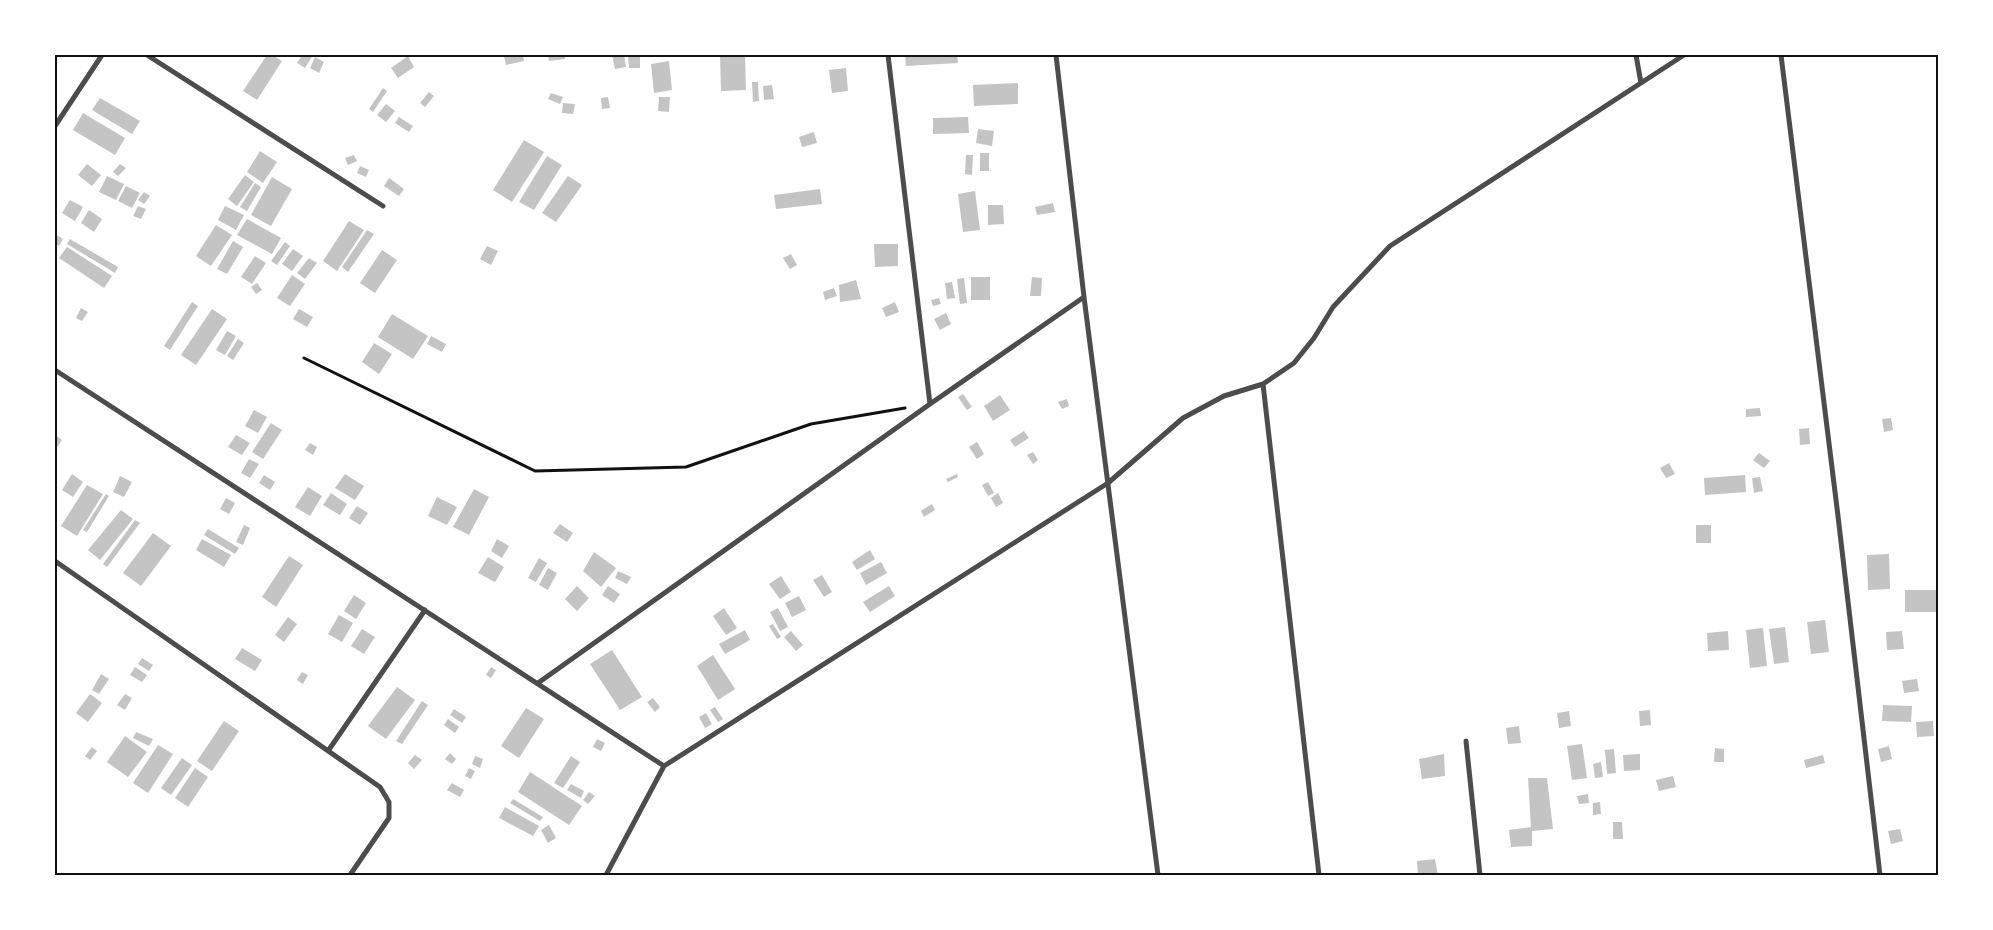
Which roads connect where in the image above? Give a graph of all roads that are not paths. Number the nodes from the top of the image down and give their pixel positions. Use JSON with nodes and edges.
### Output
{"nodes":[{"id":1,"x":102,"y":55,"type":"edge"},
{"id":2,"x":147,"y":55,"type":"edge"},
{"id":3,"x":888,"y":55,"type":"edge"},
{"id":4,"x":1056,"y":55,"type":"edge"},
{"id":5,"x":1636,"y":55,"type":"edge"},
{"id":6,"x":1684,"y":55,"type":"edge"},
{"id":7,"x":1781,"y":55,"type":"edge"},
{"id":8,"x":1641,"y":83,"type":"junction"},
{"id":9,"x":55,"y":126,"type":"edge"},
{"id":10,"x":383,"y":206,"type":"dead end"},
{"id":11,"x":1084,"y":297,"type":"junction"},
{"id":12,"x":55,"y":370,"type":"edge"},
{"id":13,"x":1263,"y":384,"type":"junction"},
{"id":14,"x":930,"y":404,"type":"junction"},
{"id":15,"x":1108,"y":483,"type":"junction"},
{"id":16,"x":55,"y":561,"type":"edge"},
{"id":17,"x":425,"y":610,"type":"junction"},
{"id":18,"x":538,"y":683,"type":"junction"},
{"id":19,"x":1466,"y":741,"type":"dead end"},
{"id":20,"x":328,"y":751,"type":"junction"},
{"id":21,"x":664,"y":766,"type":"junction"},
{"id":22,"x":350,"y":875,"type":"edge"},
{"id":23,"x":606,"y":875,"type":"edge"},
{"id":24,"x":1158,"y":875,"type":"edge"},
{"id":25,"x":1319,"y":875,"type":"edge"},
{"id":26,"x":1480,"y":875,"type":"edge"},
{"id":27,"x":1880,"y":875,"type":"edge"}],
"edges":[{"from":1,"to":9,"type":"street"},
{"from":2,"to":10,"type":"street"},
{"from":3,"to":14,"type":"street"},
{"from":4,"to":11,"type":"street"},
{"from":5,"to":8,"type":"street"},
{"from":6,"to":8,"type":"street"},
{"from":7,"to":27,"type":"street"},
{"from":8,"to":13,"type":"street"},
{"from":11,"to":14,"type":"street"},
{"from":11,"to":15,"type":"street"},
{"from":12,"to":17,"type":"street"},
{"from":13,"to":15,"type":"street"},
{"from":13,"to":25,"type":"street"},
{"from":14,"to":18,"type":"street"},
{"from":15,"to":21,"type":"street"},
{"from":15,"to":24,"type":"street"},
{"from":16,"to":20,"type":"street"},
{"from":17,"to":18,"type":"street"},
{"from":17,"to":20,"type":"street"},
{"from":18,"to":21,"type":"street"},
{"from":19,"to":26,"type":"street"},
{"from":20,"to":22,"type":"street"},
{"from":21,"to":23,"type":"street"}]}
